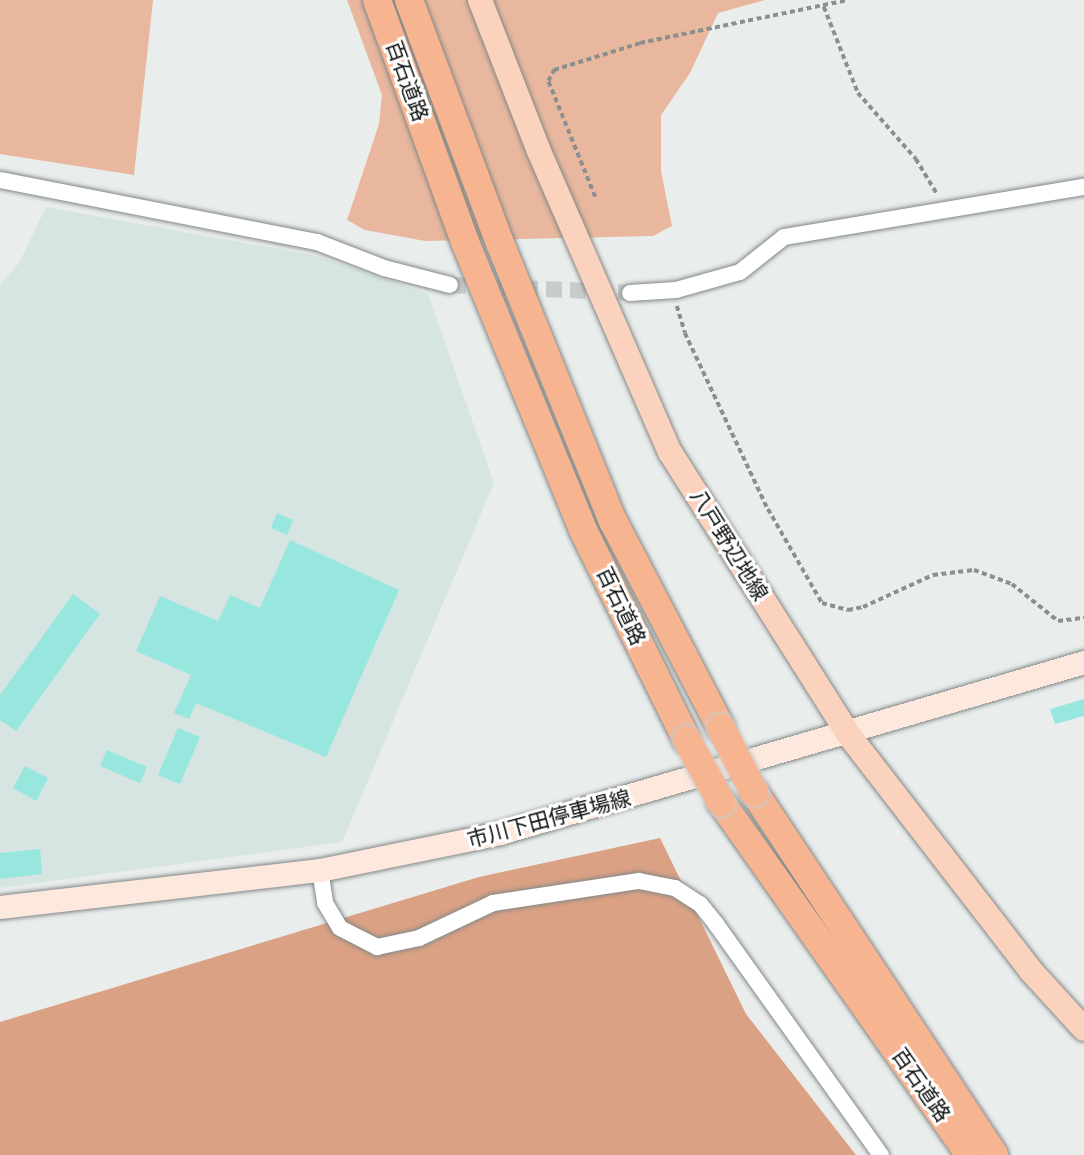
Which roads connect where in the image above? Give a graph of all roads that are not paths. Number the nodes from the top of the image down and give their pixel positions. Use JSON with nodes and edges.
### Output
{"nodes":[{"id":1,"x":377,"y":0,"type":"edge"},
{"id":2,"x":409,"y":0,"type":"edge"},
{"id":3,"x":480,"y":0,"type":"edge"},
{"id":4,"x":0,"y":180,"type":"edge"},
{"id":5,"x":1084,"y":187,"type":"edge"},
{"id":6,"x":450,"y":285,"type":"tunnel mouth"},
{"id":7,"x":631,"y":293,"type":"tunnel mouth"},
{"id":8,"x":1084,"y":662,"type":"edge"},
{"id":9,"x":848,"y":734,"type":"junction"},
{"id":10,"x":320,"y":870,"type":"junction"},
{"id":11,"x":0,"y":907,"type":"edge"},
{"id":12,"x":1084,"y":1029,"type":"edge"},
{"id":13,"x":881,"y":1155,"type":"edge"},
{"id":14,"x":971,"y":1155,"type":"edge"},
{"id":15,"x":994,"y":1155,"type":"edge"}],
"edges":[{"from":1,"to":14,"type":"highway","name":"百石道路","bridge":true},
{"from":2,"to":15,"type":"highway","name":"百石道路","bridge":true},
{"from":3,"to":9,"type":"main road","name":"八戸野辺地線"},
{"from":4,"to":6,"type":"street"},
{"from":5,"to":7,"type":"street"},
{"from":8,"to":9,"type":"main road","name":"市川下田停車場線"},
{"from":9,"to":10,"type":"main road","name":"市川下田停車場線"},
{"from":9,"to":12,"type":"main road","name":"八戸野辺地線"},
{"from":10,"to":11,"type":"main road","name":"市川下田停車場線"},
{"from":10,"to":13,"type":"street"}]}
